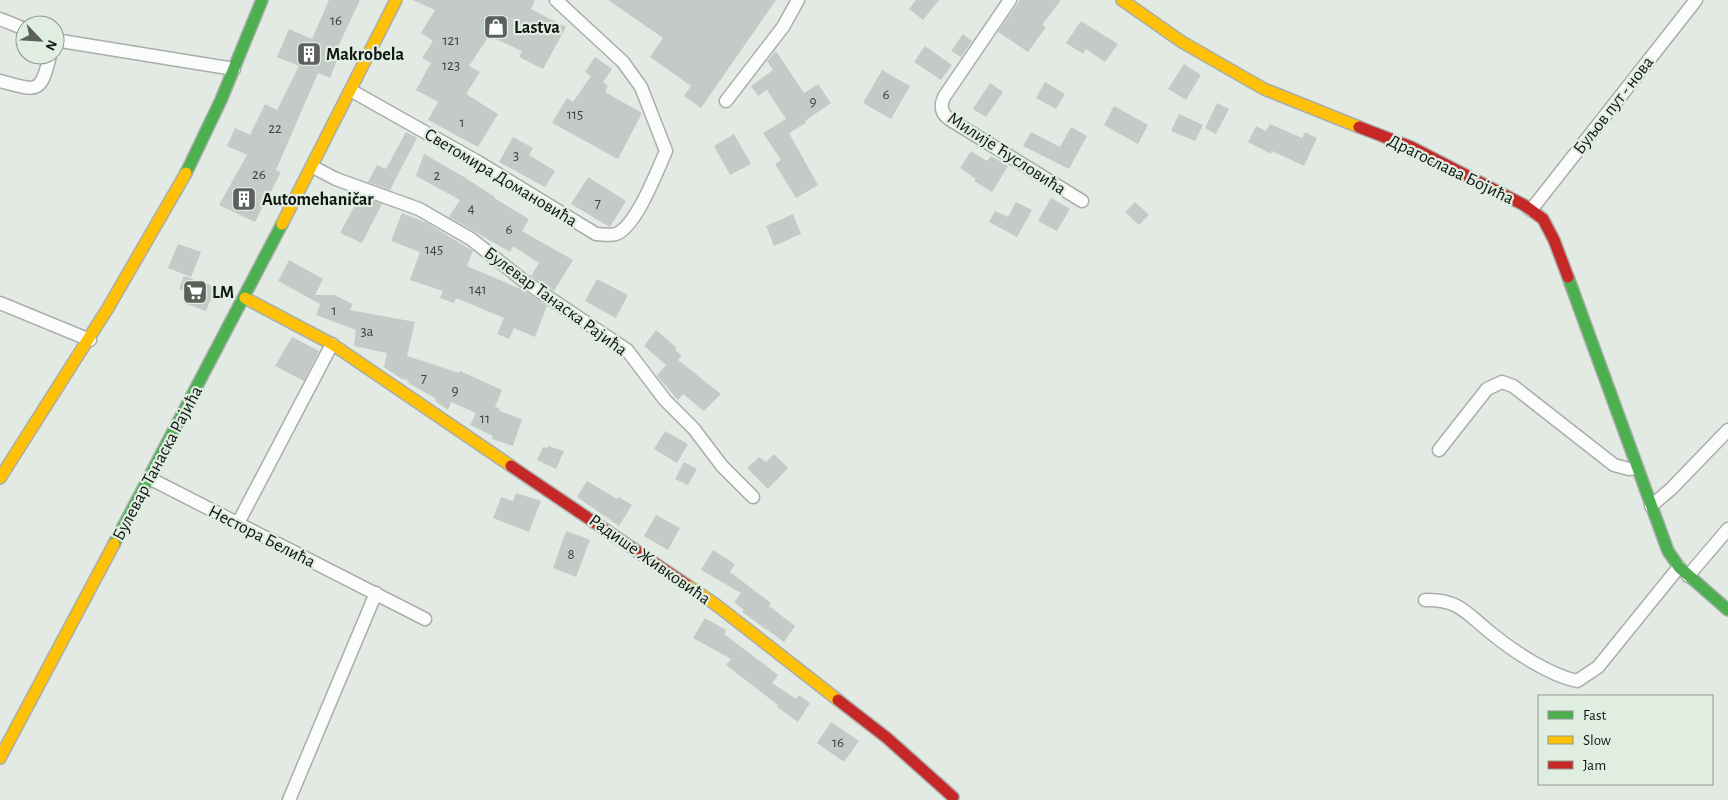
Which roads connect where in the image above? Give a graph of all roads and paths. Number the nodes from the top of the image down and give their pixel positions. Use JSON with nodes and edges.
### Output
{"nodes":[{"id":1,"x":262,"y":0,"type":"edge"},
{"id":2,"x":396,"y":0,"type":"edge"},
{"id":3,"x":556,"y":0,"type":"edge"},
{"id":4,"x":798,"y":0,"type":"edge"},
{"id":5,"x":1010,"y":0,"type":"edge"},
{"id":6,"x":1122,"y":0,"type":"edge"},
{"id":7,"x":1696,"y":0,"type":"edge"},
{"id":8,"x":0,"y":19,"type":"edge"},
{"id":9,"x":15,"y":25,"type":"edge"},
{"id":10,"x":65,"y":42,"type":"edge"},
{"id":11,"x":48,"y":65,"type":"edge"},
{"id":12,"x":234,"y":69,"type":"junction"},
{"id":13,"x":0,"y":81,"type":"edge"},
{"id":14,"x":352,"y":91,"type":"junction"},
{"id":15,"x":726,"y":101,"type":"dead end"},
{"id":16,"x":312,"y":166,"type":"junction"},
{"id":17,"x":1082,"y":201,"type":"dead end"},
{"id":18,"x":1531,"y":210,"type":"junction"},
{"id":19,"x":246,"y":298,"type":"junction"},
{"id":20,"x":0,"y":303,"type":"edge"},
{"id":21,"x":90,"y":340,"type":"junction"},
{"id":22,"x":332,"y":344,"type":"junction"},
{"id":23,"x":1728,"y":430,"type":"edge"},
{"id":24,"x":1439,"y":450,"type":"dead end"},
{"id":25,"x":1637,"y":468,"type":"junction"},
{"id":26,"x":0,"y":478,"type":"edge"},
{"id":27,"x":149,"y":478,"type":"junction"},
{"id":28,"x":753,"y":497,"type":"dead end"},
{"id":29,"x":1651,"y":506,"type":"junction"},
{"id":30,"x":238,"y":523,"type":"junction"},
{"id":31,"x":1728,"y":530,"type":"edge"},
{"id":32,"x":1684,"y":571,"type":"junction"},
{"id":33,"x":376,"y":594,"type":"junction"},
{"id":34,"x":1425,"y":600,"type":"dead end"},
{"id":35,"x":1728,"y":609,"type":"edge"},
{"id":36,"x":425,"y":620,"type":"dead end"},
{"id":37,"x":0,"y":758,"type":"edge"},
{"id":38,"x":953,"y":797,"type":"dead end"},
{"id":39,"x":289,"y":800,"type":"edge"}],
"edges":[{"from":1,"to":12,"type":"street"},
{"from":2,"to":14,"type":"street","name":"Булевар Танаска Рајића"},
{"from":3,"to":14,"type":"street","name":"Светомира Домановића"},
{"from":4,"to":15,"type":"street"},
{"from":5,"to":17,"type":"street","name":"Милије Ћусловића"},
{"from":6,"to":18,"type":"street","name":"Драгослава Бојића"},
{"from":7,"to":18,"type":"street","name":"Буљов пут - нова"},
{"from":8,"to":9,"type":"street"},
{"from":10,"to":12,"type":"street"},
{"from":11,"to":13,"type":"street"},
{"from":12,"to":21,"type":"street"},
{"from":14,"to":16,"type":"street","name":"Булевар Танаска Рајића"},
{"from":16,"to":19,"type":"street","name":"Булевар Танаска Рајића"},
{"from":16,"to":28,"type":"street","name":"Булевар Танаска Рајића"},
{"from":18,"to":25,"type":"street","name":"Драгослава Бојића"},
{"from":19,"to":22,"type":"street","name":"Радише Живковића"},
{"from":19,"to":27,"type":"street","name":"Булевар Танаска Рајића"},
{"from":20,"to":21,"type":"street"},
{"from":21,"to":26,"type":"street"},
{"from":22,"to":30,"type":"street"},
{"from":22,"to":38,"type":"street","name":"Радише Живковића"},
{"from":23,"to":29,"type":"street"},
{"from":24,"to":25,"type":"street"},
{"from":25,"to":29,"type":"street","name":"Драгослава Бојића"},
{"from":27,"to":30,"type":"street","name":"Нестора Белића"},
{"from":27,"to":37,"type":"street","name":"Булевар Танаска Рајића"},
{"from":29,"to":32,"type":"street","name":"Драгослава Бојића"},
{"from":30,"to":33,"type":"street","name":"Нестора Белића"},
{"from":31,"to":32,"type":"street"},
{"from":32,"to":34,"type":"street"},
{"from":32,"to":35,"type":"street","name":"Драгослава Бојића"},
{"from":33,"to":36,"type":"street","name":"Нестора Белића"},
{"from":33,"to":39,"type":"street"}]}
